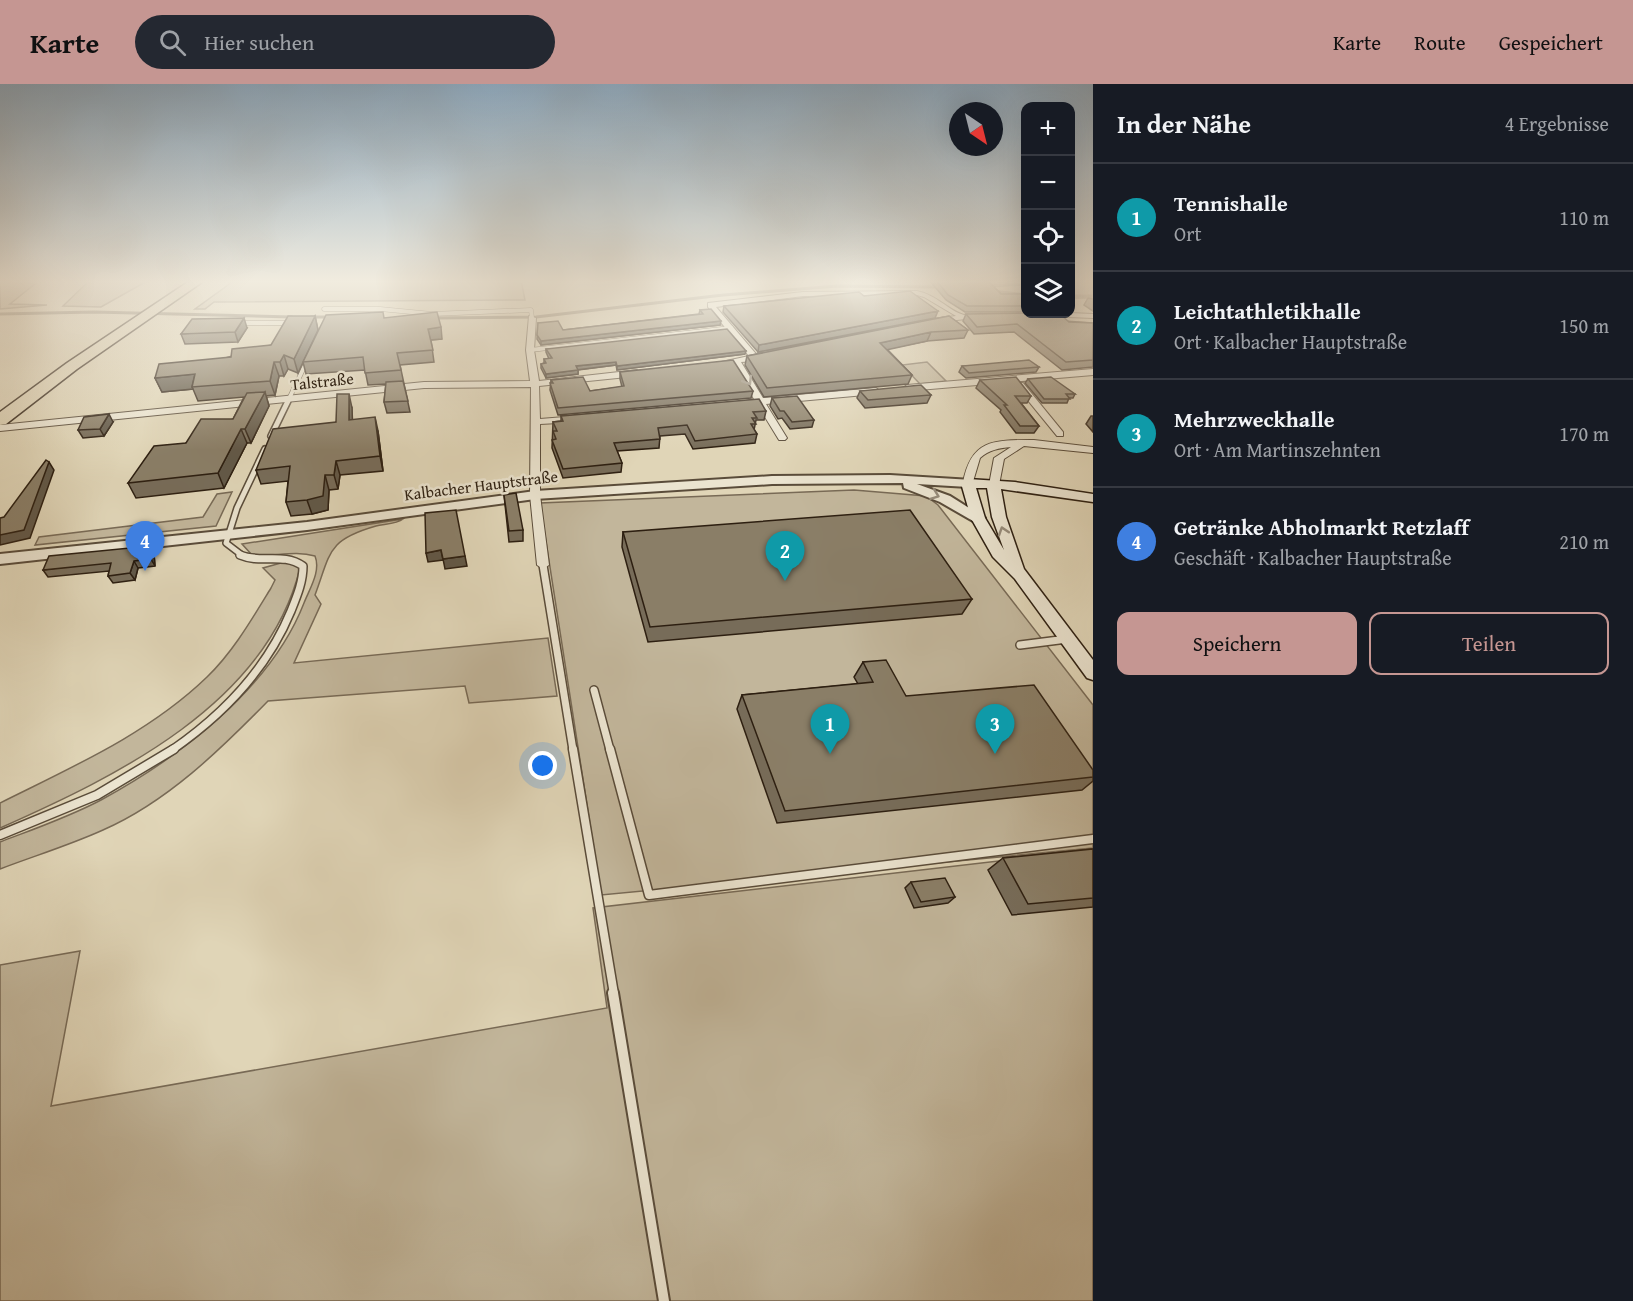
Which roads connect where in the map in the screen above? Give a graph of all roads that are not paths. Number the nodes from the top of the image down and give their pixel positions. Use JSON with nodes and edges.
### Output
{"nodes":[{"id":1,"x":102,"y":337,"type":"edge"},
{"id":2,"x":107,"y":337,"type":"edge"},
{"id":3,"x":531,"y":337,"type":"edge"},
{"id":4,"x":651,"y":337,"type":"edge"},
{"id":5,"x":738,"y":337,"type":"edge"},
{"id":6,"x":312,"y":350,"type":"edge"},
{"id":7,"x":530,"y":350,"type":"junction"},
{"id":8,"x":777,"y":353,"type":"edge"},
{"id":9,"x":754,"y":358,"type":"junction"},
{"id":10,"x":736,"y":362,"type":"junction"},
{"id":11,"x":706,"y":365,"type":"edge"},
{"id":12,"x":652,"y":371,"type":"edge"},
{"id":13,"x":1093,"y":372,"type":"edge"},
{"id":14,"x":1015,"y":379,"type":"junction"},
{"id":15,"x":535,"y":384,"type":"junction"},
{"id":16,"x":900,"y":389,"type":"edge"},
{"id":17,"x":888,"y":390,"type":"edge"},
{"id":18,"x":287,"y":399,"type":"junction"},
{"id":19,"x":761,"y":401,"type":"junction"},
{"id":20,"x":730,"y":404,"type":"edge"},
{"id":21,"x":0,"y":405,"type":"edge"},
{"id":22,"x":592,"y":418,"type":"edge"},
{"id":23,"x":0,"y":420,"type":"edge"},
{"id":24,"x":534,"y":422,"type":"junction"},
{"id":25,"x":0,"y":428,"type":"edge"},
{"id":26,"x":1060,"y":434,"type":"dead end"},
{"id":27,"x":782,"y":438,"type":"dead end"},
{"id":28,"x":1023,"y":444,"type":"junction"},
{"id":29,"x":1093,"y":450,"type":"edge"},
{"id":30,"x":890,"y":479,"type":"junction"},
{"id":31,"x":968,"y":483,"type":"junction"},
{"id":32,"x":994,"y":485,"type":"junction"},
{"id":33,"x":535,"y":495,"type":"junction"},
{"id":34,"x":1093,"y":498,"type":"edge"},
{"id":35,"x":978,"y":518,"type":"junction"},
{"id":36,"x":228,"y":536,"type":"junction"},
{"id":37,"x":0,"y":559,"type":"edge"},
{"id":38,"x":543,"y":565,"type":"joint"},
{"id":39,"x":1021,"y":575,"type":"junction"},
{"id":40,"x":1068,"y":639,"type":"junction"},
{"id":41,"x":1020,"y":645,"type":"dead end"},
{"id":42,"x":1093,"y":673,"type":"edge"},
{"id":43,"x":594,"y":690,"type":"dead end"},
{"id":44,"x":0,"y":835,"type":"edge"},
{"id":45,"x":1093,"y":839,"type":"edge"},
{"id":46,"x":664,"y":1301,"type":"edge"}],
"edges":[{"from":1,"to":21,"type":"highway"},
{"from":2,"to":23,"type":"highway"},
{"from":3,"to":7,"type":"street"},
{"from":4,"to":7,"type":"lane"},
{"from":5,"to":9,"type":"street"},
{"from":6,"to":18,"type":"lane"},
{"from":7,"to":15,"type":"street"},
{"from":8,"to":9,"type":"street"},
{"from":9,"to":10,"type":"street"},
{"from":10,"to":11,"type":"street"},
{"from":10,"to":19,"type":"street","one_way":true},
{"from":12,"to":15,"type":"street","name":"Talstraße"},
{"from":13,"to":14,"type":"street"},
{"from":14,"to":16,"type":"street"},
{"from":14,"to":26,"type":"street"},
{"from":15,"to":18,"type":"street","name":"Talstraße"},
{"from":15,"to":24,"type":"street"},
{"from":17,"to":19,"type":"street"},
{"from":18,"to":25,"type":"street","name":"Talstraße"},
{"from":18,"to":36,"type":"lane"},
{"from":19,"to":20,"type":"street"},
{"from":19,"to":27,"type":"street"},
{"from":22,"to":24,"type":"street"},
{"from":24,"to":33,"type":"street"},
{"from":28,"to":29,"type":"street"},
{"from":28,"to":31,"type":"street"},
{"from":28,"to":32,"type":"street"},
{"from":30,"to":31,"type":"street","name":"Kalbacher Hauptstraße"},
{"from":30,"to":33,"type":"street","name":"Kalbacher Hauptstraße"},
{"from":30,"to":35,"type":"street","one_way":true},
{"from":31,"to":32,"type":"main road","name":"Kalbacher Hauptstraße"},
{"from":31,"to":35,"type":"main road"},
{"from":32,"to":34,"type":"main road","name":"Kalbacher Hauptstraße"},
{"from":39,"to":32,"type":"main road","one_way":true},
{"from":33,"to":36,"type":"street","name":"Kalbacher Hauptstraße"},
{"from":33,"to":38,"type":"street"},
{"from":35,"to":39,"type":"main road"},
{"from":36,"to":37,"type":"street","name":"Kalbacher Hauptstraße"},
{"from":36,"to":44,"type":"lane"},
{"from":38,"to":46,"type":"lane"},
{"from":39,"to":40,"type":"main road"},
{"from":40,"to":41,"type":"lane"},
{"from":40,"to":42,"type":"main road"},
{"from":43,"to":45,"type":"lane"}]}
